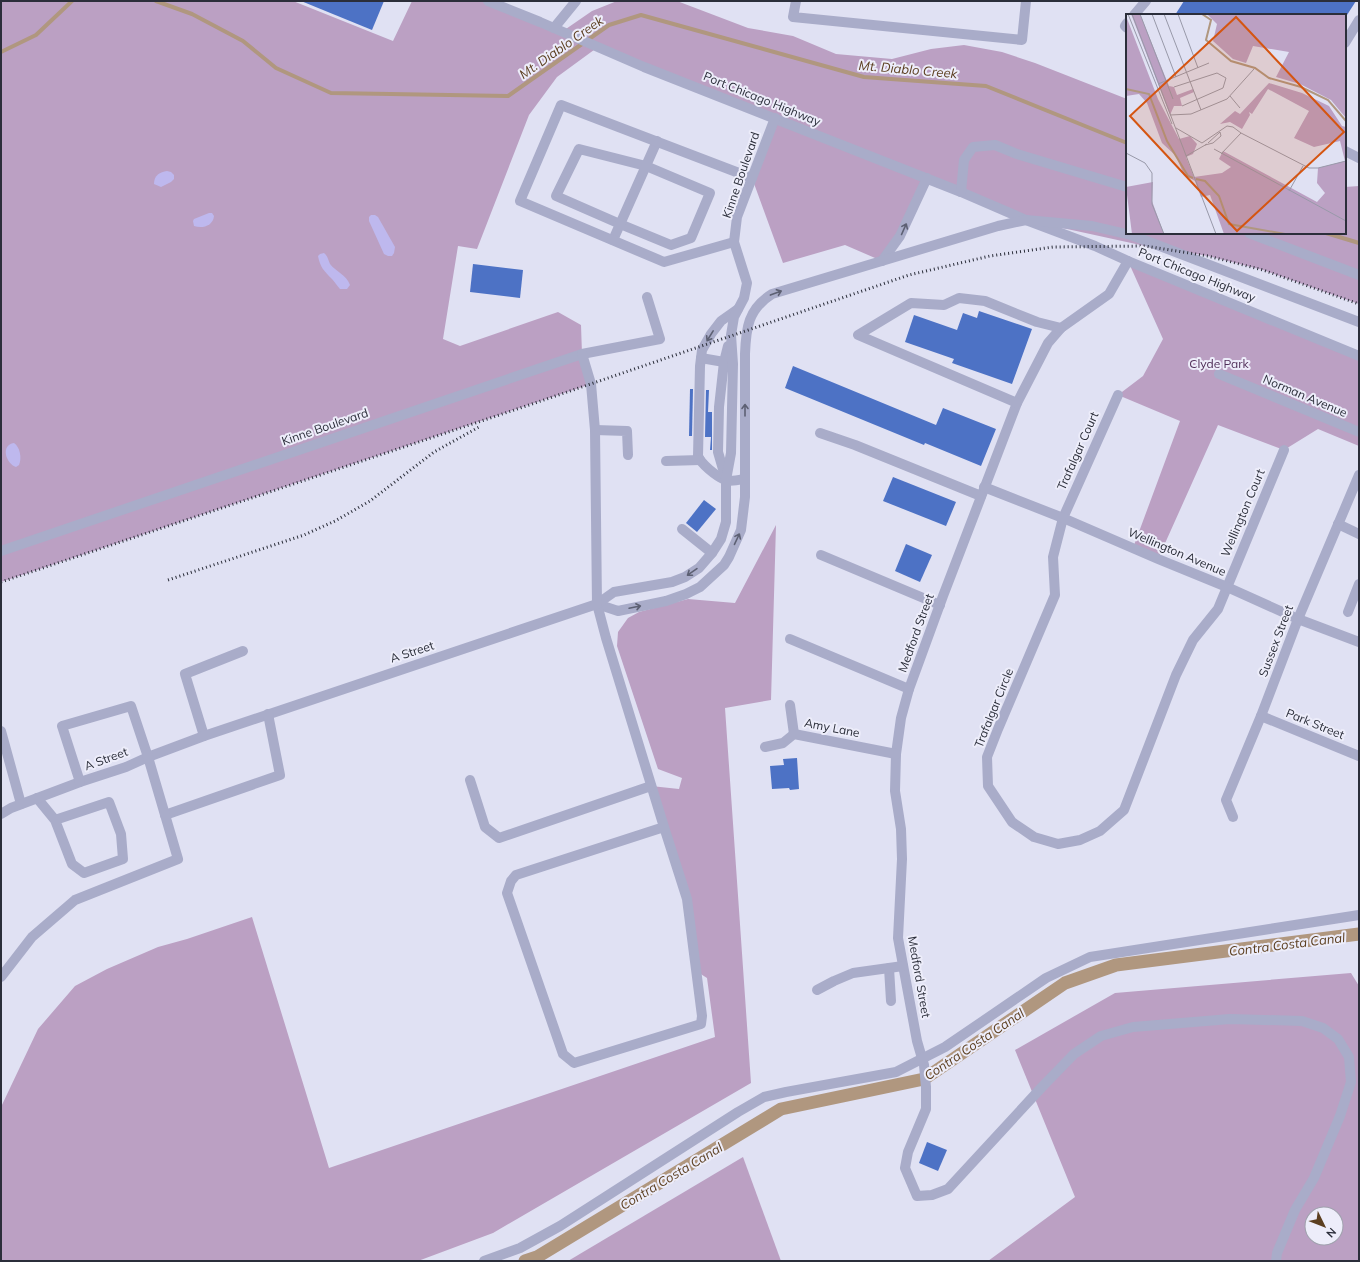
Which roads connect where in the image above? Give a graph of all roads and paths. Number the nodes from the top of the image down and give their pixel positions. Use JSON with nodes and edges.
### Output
{"nodes":[{"id":1,"x":488,"y":1,"type":"edge"},
{"id":2,"x":576,"y":1,"type":"edge"},
{"id":3,"x":796,"y":1,"type":"edge"},
{"id":4,"x":1026,"y":1,"type":"edge"},
{"id":5,"x":1146,"y":1,"type":"edge"},
{"id":6,"x":1135,"y":14,"type":"edge"},
{"id":7,"x":1359,"y":20,"type":"edge"},
{"id":8,"x":554,"y":28,"type":"junction"},
{"id":9,"x":1346,"y":41,"type":"edge"},
{"id":10,"x":775,"y":118,"type":"junction"},
{"id":11,"x":656,"y":141,"type":"junction"},
{"id":12,"x":1346,"y":152,"type":"edge"},
{"id":13,"x":1359,"y":158,"type":"edge"},
{"id":14,"x":646,"y":166,"type":"junction"},
{"id":15,"x":752,"y":178,"type":"junction"},
{"id":16,"x":926,"y":178,"type":"junction"},
{"id":17,"x":1126,"y":187,"type":"edge"},
{"id":18,"x":961,"y":192,"type":"junction"},
{"id":19,"x":556,"y":196,"type":"junction"},
{"id":20,"x":549,"y":214,"type":"junction"},
{"id":21,"x":1026,"y":220,"type":"junction"},
{"id":22,"x":620,"y":224,"type":"junction"},
{"id":23,"x":1126,"y":234,"type":"edge"},
{"id":24,"x":1127,"y":234,"type":"edge"},
{"id":25,"x":1252,"y":234,"type":"edge"},
{"id":26,"x":613,"y":240,"type":"junction"},
{"id":27,"x":734,"y":242,"type":"junction"},
{"id":28,"x":882,"y":261,"type":"junction"},
{"id":29,"x":1128,"y":261,"type":"junction"},
{"id":30,"x":1359,"y":275,"type":"edge"},
{"id":31,"x":647,"y":297,"type":"dead end"},
{"id":32,"x":738,"y":309,"type":"junction"},
{"id":33,"x":1359,"y":322,"type":"edge"},
{"id":34,"x":1061,"y":328,"type":"junction"},
{"id":35,"x":731,"y":335,"type":"junction"},
{"id":36,"x":582,"y":354,"type":"junction"},
{"id":37,"x":732,"y":354,"type":"junction"},
{"id":38,"x":745,"y":354,"type":"junction"},
{"id":39,"x":1359,"y":356,"type":"edge"},
{"id":40,"x":701,"y":358,"type":"junction"},
{"id":41,"x":724,"y":362,"type":"junction"},
{"id":42,"x":1219,"y":374,"type":"dead end"},
{"id":43,"x":1118,"y":395,"type":"dead end"},
{"id":44,"x":1017,"y":403,"type":"junction"},
{"id":45,"x":595,"y":430,"type":"junction"},
{"id":46,"x":1359,"y":432,"type":"edge"},
{"id":47,"x":820,"y":433,"type":"dead end"},
{"id":48,"x":1284,"y":450,"type":"dead end"},
{"id":49,"x":628,"y":455,"type":"dead end"},
{"id":50,"x":700,"y":460,"type":"junction"},
{"id":51,"x":666,"y":461,"type":"dead end"},
{"id":52,"x":1359,"y":475,"type":"edge"},
{"id":53,"x":744,"y":479,"type":"junction"},
{"id":54,"x":726,"y":480,"type":"junction"},
{"id":55,"x":983,"y":492,"type":"junction"},
{"id":56,"x":1063,"y":518,"type":"junction"},
{"id":57,"x":1338,"y":524,"type":"junction"},
{"id":58,"x":682,"y":529,"type":"dead end"},
{"id":59,"x":1359,"y":534,"type":"edge"},
{"id":60,"x":1,"y":551,"type":"edge"},
{"id":61,"x":712,"y":553,"type":"junction"},
{"id":62,"x":821,"y":555,"type":"dead end"},
{"id":63,"x":1359,"y":584,"type":"edge"},
{"id":64,"x":1227,"y":587,"type":"junction"},
{"id":65,"x":597,"y":604,"type":"junction"},
{"id":66,"x":940,"y":605,"type":"junction"},
{"id":67,"x":1348,"y":612,"type":"dead end"},
{"id":68,"x":1298,"y":619,"type":"junction"},
{"id":69,"x":790,"y":639,"type":"dead end"},
{"id":70,"x":1359,"y":642,"type":"edge"},
{"id":71,"x":243,"y":651,"type":"dead end"},
{"id":72,"x":909,"y":689,"type":"junction"},
{"id":73,"x":790,"y":705,"type":"dead end"},
{"id":74,"x":268,"y":714,"type":"junction"},
{"id":75,"x":1261,"y":716,"type":"junction"},
{"id":76,"x":1,"y":731,"type":"edge"},
{"id":77,"x":794,"y":734,"type":"junction"},
{"id":78,"x":204,"y":736,"type":"junction"},
{"id":79,"x":766,"y":746,"type":"dead end"},
{"id":80,"x":896,"y":754,"type":"junction"},
{"id":81,"x":1359,"y":756,"type":"edge"},
{"id":82,"x":148,"y":757,"type":"junction"},
{"id":83,"x":470,"y":780,"type":"dead end"},
{"id":84,"x":80,"y":782,"type":"junction"},
{"id":85,"x":651,"y":786,"type":"junction"},
{"id":86,"x":37,"y":798,"type":"junction"},
{"id":87,"x":21,"y":804,"type":"junction"},
{"id":88,"x":1,"y":814,"type":"edge"},
{"id":89,"x":165,"y":815,"type":"junction"},
{"id":90,"x":1233,"y":817,"type":"dead end"},
{"id":91,"x":55,"y":820,"type":"junction"},
{"id":92,"x":664,"y":827,"type":"junction"},
{"id":93,"x":1359,"y":915,"type":"edge"},
{"id":94,"x":903,"y":966,"type":"junction"},
{"id":95,"x":889,"y":968,"type":"junction"},
{"id":96,"x":1,"y":977,"type":"edge"},
{"id":97,"x":817,"y":990,"type":"dead end"},
{"id":98,"x":891,"y":1001,"type":"dead end"},
{"id":99,"x":923,"y":1062,"type":"junction"},
{"id":100,"x":484,"y":1261,"type":"edge"},
{"id":101,"x":1276,"y":1261,"type":"edge"}],
"edges":[{"from":1,"to":8,"type":"street","name":"Port Chicago Highway"},
{"from":2,"to":8,"type":"street"},
{"from":3,"to":4,"type":"street"},
{"from":5,"to":6,"type":"street"},
{"from":7,"to":9,"type":"street"},
{"from":8,"to":10,"type":"street","name":"Port Chicago Highway"},
{"from":10,"to":15,"type":"street","name":"Kinne Boulevard"},
{"from":10,"to":16,"type":"street","name":"Port Chicago Highway"},
{"from":11,"to":14,"type":"street"},
{"from":11,"to":15,"type":"street"},
{"from":11,"to":20,"type":"street"},
{"from":12,"to":13,"type":"street"},
{"from":14,"to":19,"type":"street"},
{"from":14,"to":22,"type":"street"},
{"from":14,"to":22,"type":"street"},
{"from":15,"to":27,"type":"street","name":"Kinne Boulevard"},
{"from":16,"to":18,"type":"street","name":"Port Chicago Highway"},
{"from":28,"to":16,"type":"street","one_way":true},
{"from":17,"to":18,"type":"street"},
{"from":18,"to":21,"type":"street","name":"Port Chicago Highway"},
{"from":19,"to":20,"type":"street"},
{"from":19,"to":22,"type":"street"},
{"from":20,"to":26,"type":"street"},
{"from":21,"to":23,"type":"street","name":"Port Chicago Highway"},
{"from":21,"to":28,"type":"street"},
{"from":21,"to":29,"type":"street","name":"Port Chicago Highway"},
{"from":22,"to":26,"type":"street"},
{"from":24,"to":33,"type":"street","name":"Port Chicago Highway"},
{"from":25,"to":30,"type":"street"},
{"from":26,"to":27,"type":"street"},
{"from":27,"to":32,"type":"street"},
{"from":38,"to":28,"type":"street","one_way":true},
{"from":29,"to":34,"type":"street","name":"Medford Street"},
{"from":29,"to":39,"type":"street","name":"Port Chicago Highway"},
{"from":31,"to":36,"type":"street","name":"Kinne Boulevard"},
{"from":32,"to":35,"type":"street"},
{"from":32,"to":40,"type":"street","one_way":true},
{"from":34,"to":44,"type":"street","name":"Medford Street"},
{"from":34,"to":44,"type":"street"},
{"from":35,"to":37,"type":"street"},
{"from":35,"to":41,"type":"street"},
{"from":36,"to":45,"type":"street"},
{"from":36,"to":60,"type":"street","name":"Kinne Boulevard"},
{"from":37,"to":38,"type":"street"},
{"from":37,"to":54,"type":"street"},
{"from":53,"to":38,"type":"street","one_way":true},
{"from":40,"to":41,"type":"street"},
{"from":40,"to":50,"type":"street"},
{"from":41,"to":54,"type":"street"},
{"from":42,"to":46,"type":"street","name":"Norman Avenue"},
{"from":43,"to":56,"type":"street","name":"Trafalgar Court"},
{"from":44,"to":55,"type":"street","name":"Medford Street"},
{"from":45,"to":49,"type":"street"},
{"from":45,"to":65,"type":"street"},
{"from":47,"to":55,"type":"street","name":"Wellington Avenue"},
{"from":48,"to":64,"type":"street","name":"Wellington Court"},
{"from":50,"to":51,"type":"street"},
{"from":50,"to":54,"type":"street"},
{"from":52,"to":57,"type":"street","name":"Sussex Street"},
{"from":53,"to":54,"type":"street"},
{"from":65,"to":53,"type":"street","one_way":true},
{"from":54,"to":61,"type":"street","name":"A Street"},
{"from":55,"to":56,"type":"street","name":"Wellington Avenue"},
{"from":55,"to":66,"type":"street","name":"Medford Street"},
{"from":56,"to":64,"type":"street","name":"Wellington Avenue"},
{"from":56,"to":64,"type":"street","name":"Trafalgar Circle"},
{"from":57,"to":59,"type":"street"},
{"from":57,"to":68,"type":"street","name":"Sussex Street"},
{"from":58,"to":61,"type":"street"},
{"from":61,"to":65,"type":"street","name":"A Street","one_way":true},
{"from":62,"to":66,"type":"street"},
{"from":63,"to":67,"type":"street"},
{"from":64,"to":68,"type":"street","name":"Wellington Avenue"},
{"from":65,"to":74,"type":"street","name":"A Street"},
{"from":65,"to":85,"type":"street"},
{"from":66,"to":72,"type":"street","name":"Medford Street"},
{"from":68,"to":70,"type":"street","name":"Wellington Avenue"},
{"from":68,"to":75,"type":"street","name":"Sussex Street"},
{"from":69,"to":72,"type":"street"},
{"from":71,"to":78,"type":"street"},
{"from":72,"to":80,"type":"street","name":"Medford Street"},
{"from":73,"to":77,"type":"street"},
{"from":74,"to":78,"type":"street","name":"A Street"},
{"from":74,"to":89,"type":"street"},
{"from":75,"to":81,"type":"street","name":"Park Street"},
{"from":75,"to":90,"type":"street","name":"Sussex Street"},
{"from":76,"to":87,"type":"street"},
{"from":77,"to":79,"type":"street","name":"Amy Lane"},
{"from":77,"to":80,"type":"street","name":"Amy Lane"},
{"from":78,"to":82,"type":"street","name":"A Street"},
{"from":80,"to":94,"type":"street","name":"Medford Street"},
{"from":82,"to":84,"type":"street","name":"A Street"},
{"from":82,"to":84,"type":"street"},
{"from":82,"to":89,"type":"street"},
{"from":83,"to":85,"type":"street"},
{"from":84,"to":86,"type":"street","name":"A Street"},
{"from":85,"to":92,"type":"street"},
{"from":86,"to":87,"type":"street","name":"A Street"},
{"from":86,"to":91,"type":"street"},
{"from":87,"to":88,"type":"street","name":"A Street"},
{"from":89,"to":96,"type":"street"},
{"from":91,"to":91,"type":"street"},
{"from":92,"to":92,"type":"street"},
{"from":93,"to":99,"type":"street"},
{"from":94,"to":95,"type":"street"},
{"from":94,"to":99,"type":"street","name":"Medford Street"},
{"from":95,"to":97,"type":"street"},
{"from":95,"to":98,"type":"street"},
{"from":99,"to":100,"type":"street"},
{"from":99,"to":101,"type":"street","name":"Medford Street"}]}
